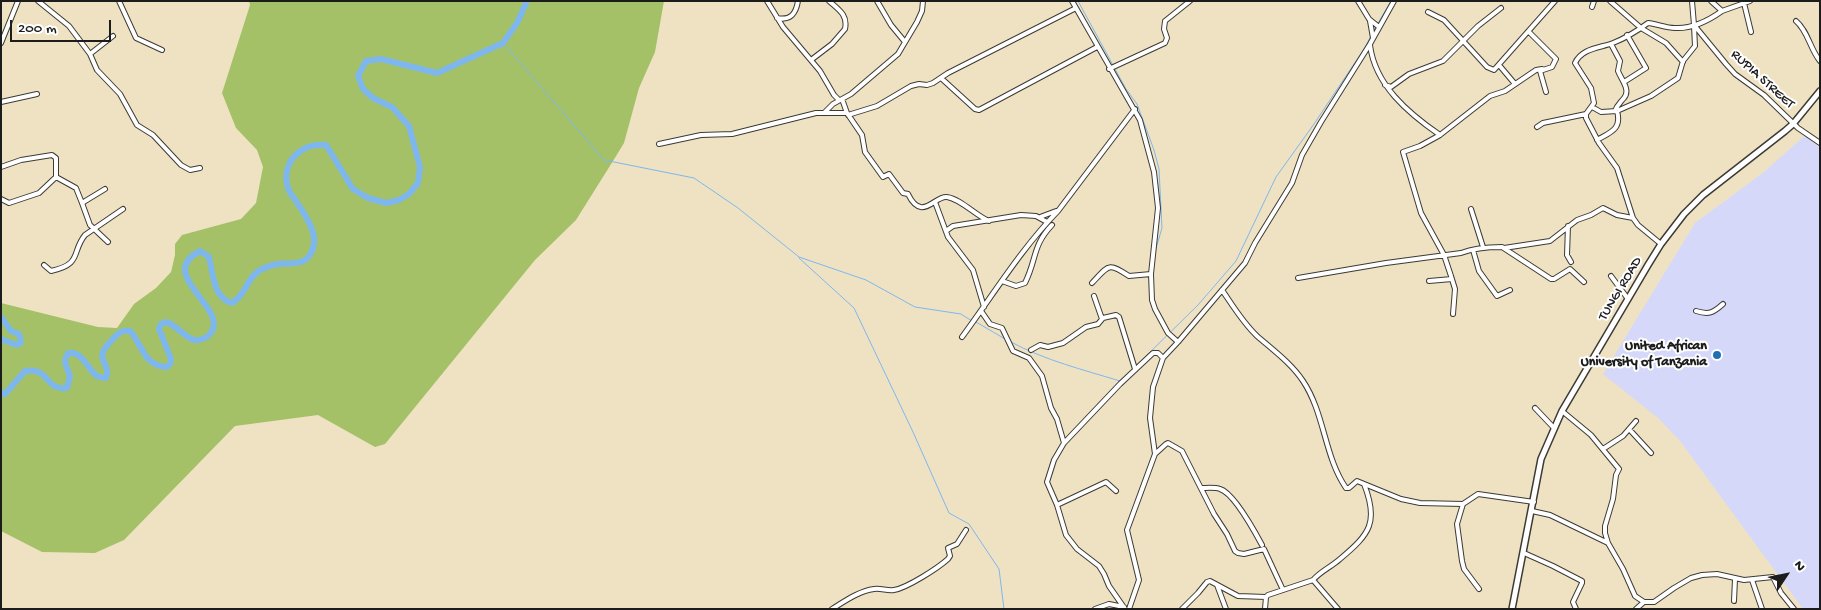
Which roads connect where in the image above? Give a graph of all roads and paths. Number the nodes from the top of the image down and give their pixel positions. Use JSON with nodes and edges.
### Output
{"nodes":[{"id":1,"x":18,"y":1,"type":"edge"},
{"id":2,"x":38,"y":1,"type":"edge"},
{"id":3,"x":119,"y":1,"type":"edge"},
{"id":4,"x":766,"y":1,"type":"edge"},
{"id":5,"x":798,"y":1,"type":"edge"},
{"id":6,"x":829,"y":1,"type":"edge"},
{"id":7,"x":877,"y":1,"type":"edge"},
{"id":8,"x":923,"y":1,"type":"edge"},
{"id":9,"x":1072,"y":1,"type":"edge"},
{"id":10,"x":1190,"y":1,"type":"edge"},
{"id":11,"x":1358,"y":1,"type":"edge"},
{"id":12,"x":1394,"y":1,"type":"edge"},
{"id":13,"x":1555,"y":1,"type":"edge"},
{"id":14,"x":1594,"y":1,"type":"edge"},
{"id":15,"x":1610,"y":1,"type":"edge"},
{"id":16,"x":1692,"y":1,"type":"edge"},
{"id":17,"x":1710,"y":1,"type":"edge"},
{"id":18,"x":1750,"y":1,"type":"edge"},
{"id":19,"x":1744,"y":3,"type":"junction"},
{"id":20,"x":1592,"y":7,"type":"dead end"},
{"id":21,"x":1076,"y":8,"type":"junction"},
{"id":22,"x":1501,"y":8,"type":"dead end"},
{"id":23,"x":1722,"y":11,"type":"junction"},
{"id":24,"x":1428,"y":12,"type":"dead end"},
{"id":25,"x":777,"y":18,"type":"junction"},
{"id":26,"x":788,"y":18,"type":"junction"},
{"id":27,"x":1369,"y":19,"type":"junction"},
{"id":28,"x":1796,"y":21,"type":"dead end"},
{"id":29,"x":1635,"y":23,"type":"junction"},
{"id":30,"x":1646,"y":24,"type":"junction"},
{"id":31,"x":1694,"y":25,"type":"junction"},
{"id":32,"x":1379,"y":27,"type":"junction"},
{"id":33,"x":1641,"y":28,"type":"junction"},
{"id":34,"x":785,"y":30,"type":"junction"},
{"id":35,"x":1529,"y":32,"type":"junction"},
{"id":36,"x":1751,"y":32,"type":"dead end"},
{"id":37,"x":1627,"y":35,"type":"junction"},
{"id":38,"x":113,"y":36,"type":"dead end"},
{"id":39,"x":1373,"y":38,"type":"junction"},
{"id":40,"x":1463,"y":41,"type":"junction"},
{"id":41,"x":905,"y":42,"type":"junction"},
{"id":42,"x":1,"y":43,"type":"edge"},
{"id":43,"x":1370,"y":44,"type":"junction"},
{"id":44,"x":1611,"y":44,"type":"junction"},
{"id":45,"x":1097,"y":47,"type":"junction"},
{"id":46,"x":162,"y":50,"type":"dead end"},
{"id":47,"x":90,"y":54,"type":"junction"},
{"id":48,"x":811,"y":60,"type":"junction"},
{"id":49,"x":1820,"y":61,"type":"edge"},
{"id":50,"x":1683,"y":62,"type":"junction"},
{"id":51,"x":1499,"y":64,"type":"junction"},
{"id":52,"x":1109,"y":69,"type":"junction"},
{"id":53,"x":1542,"y":69,"type":"junction"},
{"id":54,"x":941,"y":78,"type":"junction"},
{"id":55,"x":1624,"y":82,"type":"junction"},
{"id":56,"x":1515,"y":84,"type":"junction"},
{"id":57,"x":1385,"y":85,"type":"junction"},
{"id":58,"x":1820,"y":91,"type":"edge"},
{"id":59,"x":1546,"y":92,"type":"dead end"},
{"id":60,"x":38,"y":94,"type":"dead end"},
{"id":61,"x":841,"y":99,"type":"junction"},
{"id":62,"x":1,"y":102,"type":"edge"},
{"id":63,"x":1592,"y":107,"type":"junction"},
{"id":64,"x":1135,"y":109,"type":"junction"},
{"id":65,"x":1616,"y":111,"type":"junction"},
{"id":66,"x":824,"y":113,"type":"junction"},
{"id":67,"x":848,"y":114,"type":"junction"},
{"id":68,"x":1586,"y":114,"type":"junction"},
{"id":69,"x":1793,"y":124,"type":"junction"},
{"id":70,"x":1537,"y":127,"type":"dead end"},
{"id":71,"x":1440,"y":135,"type":"junction"},
{"id":72,"x":1597,"y":140,"type":"junction"},
{"id":73,"x":1820,"y":143,"type":"edge"},
{"id":74,"x":660,"y":144,"type":"dead end"},
{"id":75,"x":1,"y":167,"type":"edge"},
{"id":76,"x":200,"y":168,"type":"dead end"},
{"id":77,"x":56,"y":176,"type":"junction"},
{"id":78,"x":105,"y":189,"type":"dead end"},
{"id":79,"x":1,"y":199,"type":"edge"},
{"id":80,"x":82,"y":202,"type":"junction"},
{"id":81,"x":935,"y":202,"type":"junction"},
{"id":82,"x":1060,"y":208,"type":"junction"},
{"id":83,"x":123,"y":209,"type":"dead end"},
{"id":84,"x":1471,"y":209,"type":"dead end"},
{"id":85,"x":1039,"y":218,"type":"junction"},
{"id":86,"x":1633,"y":218,"type":"junction"},
{"id":87,"x":989,"y":221,"type":"junction"},
{"id":88,"x":1047,"y":222,"type":"junction"},
{"id":89,"x":1052,"y":225,"type":"dead end"},
{"id":90,"x":1568,"y":226,"type":"junction"},
{"id":91,"x":94,"y":229,"type":"junction"},
{"id":92,"x":946,"y":231,"type":"junction"},
{"id":93,"x":108,"y":242,"type":"dead end"},
{"id":94,"x":1661,"y":244,"type":"junction"},
{"id":95,"x":1483,"y":247,"type":"junction"},
{"id":96,"x":1504,"y":248,"type":"junction"},
{"id":97,"x":1473,"y":250,"type":"junction"},
{"id":98,"x":1444,"y":255,"type":"junction"},
{"id":99,"x":1571,"y":262,"type":"dead end"},
{"id":100,"x":44,"y":265,"type":"dead end"},
{"id":101,"x":1151,"y":274,"type":"junction"},
{"id":102,"x":1611,"y":276,"type":"dead end"},
{"id":103,"x":1298,"y":278,"type":"dead end"},
{"id":104,"x":1452,"y":279,"type":"junction"},
{"id":105,"x":1002,"y":281,"type":"junction"},
{"id":106,"x":1429,"y":281,"type":"dead end"},
{"id":107,"x":1584,"y":282,"type":"dead end"},
{"id":108,"x":1092,"y":283,"type":"dead end"},
{"id":109,"x":1222,"y":290,"type":"junction"},
{"id":110,"x":1510,"y":290,"type":"dead end"},
{"id":111,"x":1094,"y":296,"type":"dead end"},
{"id":112,"x":1628,"y":299,"type":"junction"},
{"id":113,"x":1724,"y":304,"type":"dead end"},
{"id":114,"x":982,"y":309,"type":"junction"},
{"id":115,"x":1696,"y":311,"type":"dead end"},
{"id":116,"x":1453,"y":314,"type":"dead end"},
{"id":117,"x":1102,"y":319,"type":"junction"},
{"id":118,"x":962,"y":337,"type":"dead end"},
{"id":119,"x":1178,"y":342,"type":"junction"},
{"id":120,"x":1031,"y":350,"type":"dead end"},
{"id":121,"x":1162,"y":358,"type":"junction"},
{"id":122,"x":1135,"y":369,"type":"junction"},
{"id":123,"x":1535,"y":408,"type":"dead end"},
{"id":124,"x":1562,"y":411,"type":"junction"},
{"id":125,"x":1636,"y":421,"type":"dead end"},
{"id":126,"x":1554,"y":428,"type":"junction"},
{"id":127,"x":1629,"y":429,"type":"junction"},
{"id":128,"x":1064,"y":443,"type":"junction"},
{"id":129,"x":1603,"y":449,"type":"junction"},
{"id":130,"x":1651,"y":453,"type":"dead end"},
{"id":131,"x":1155,"y":454,"type":"junction"},
{"id":132,"x":1364,"y":484,"type":"junction"},
{"id":133,"x":1201,"y":488,"type":"junction"},
{"id":134,"x":1116,"y":491,"type":"dead end"},
{"id":135,"x":1534,"y":502,"type":"junction"},
{"id":136,"x":1463,"y":504,"type":"junction"},
{"id":137,"x":1057,"y":505,"type":"junction"},
{"id":138,"x":1532,"y":510,"type":"junction"},
{"id":139,"x":966,"y":530,"type":"dead end"},
{"id":140,"x":1608,"y":543,"type":"junction"},
{"id":141,"x":1262,"y":545,"type":"dead end"},
{"id":142,"x":1524,"y":553,"type":"junction"},
{"id":143,"x":1735,"y":579,"type":"junction"},
{"id":144,"x":1313,"y":580,"type":"junction"},
{"id":145,"x":1752,"y":580,"type":"junction"},
{"id":146,"x":1218,"y":585,"type":"junction"},
{"id":147,"x":1479,"y":589,"type":"dead end"},
{"id":148,"x":1283,"y":590,"type":"junction"},
{"id":149,"x":1266,"y":597,"type":"junction"},
{"id":150,"x":1734,"y":601,"type":"dead end"},
{"id":151,"x":1644,"y":602,"type":"junction"},
{"id":152,"x":1124,"y":608,"type":"edge"},
{"id":153,"x":1637,"y":608,"type":"edge"},
{"id":154,"x":832,"y":609,"type":"edge"},
{"id":155,"x":1095,"y":609,"type":"edge"},
{"id":156,"x":1129,"y":609,"type":"edge"},
{"id":157,"x":1182,"y":609,"type":"edge"},
{"id":158,"x":1226,"y":609,"type":"edge"},
{"id":159,"x":1265,"y":609,"type":"edge"},
{"id":160,"x":1338,"y":609,"type":"edge"},
{"id":161,"x":1512,"y":609,"type":"edge"},
{"id":162,"x":1576,"y":609,"type":"edge"},
{"id":163,"x":1762,"y":609,"type":"edge"},
{"id":164,"x":1794,"y":609,"type":"edge"}],
"edges":[{"from":1,"to":42,"type":"street"},
{"from":2,"to":47,"type":"street"},
{"from":3,"to":46,"type":"street"},
{"from":4,"to":25,"type":"street"},
{"from":5,"to":26,"type":"street"},
{"from":6,"to":48,"type":"street"},
{"from":7,"to":41,"type":"street"},
{"from":8,"to":41,"type":"street"},
{"from":9,"to":21,"type":"street"},
{"from":10,"to":52,"type":"street"},
{"from":11,"to":27,"type":"street"},
{"from":12,"to":32,"type":"street"},
{"from":13,"to":35,"type":"street"},
{"from":14,"to":20,"type":"street"},
{"from":15,"to":29,"type":"street"},
{"from":16,"to":31,"type":"street"},
{"from":17,"to":23,"type":"street"},
{"from":18,"to":19,"type":"street"},
{"from":19,"to":23,"type":"street"},
{"from":19,"to":36,"type":"street"},
{"from":21,"to":45,"type":"street"},
{"from":21,"to":54,"type":"street"},
{"from":22,"to":40,"type":"street"},
{"from":23,"to":31,"type":"street"},
{"from":24,"to":40,"type":"street"},
{"from":25,"to":26,"type":"street"},
{"from":25,"to":34,"type":"street"},
{"from":26,"to":34,"type":"street"},
{"from":27,"to":32,"type":"street"},
{"from":27,"to":39,"type":"street"},
{"from":28,"to":49,"type":"street"},
{"from":29,"to":30,"type":"street"},
{"from":29,"to":33,"type":"street"},
{"from":30,"to":31,"type":"street"},
{"from":30,"to":33,"type":"street"},
{"from":31,"to":50,"type":"street"},
{"from":31,"to":69,"type":"street","name":"RUPIA STREET"},
{"from":32,"to":39,"type":"street"},
{"from":33,"to":37,"type":"street"},
{"from":33,"to":50,"type":"street"},
{"from":34,"to":48,"type":"street"},
{"from":35,"to":51,"type":"street"},
{"from":35,"to":53,"type":"street"},
{"from":37,"to":44,"type":"street"},
{"from":37,"to":55,"type":"street"},
{"from":38,"to":47,"type":"street"},
{"from":39,"to":43,"type":"street"},
{"from":40,"to":51,"type":"street"},
{"from":40,"to":57,"type":"street"},
{"from":41,"to":61,"type":"street"},
{"from":43,"to":57,"type":"street"},
{"from":43,"to":109,"type":"street"},
{"from":44,"to":55,"type":"street"},
{"from":44,"to":63,"type":"street"},
{"from":45,"to":52,"type":"street"},
{"from":45,"to":54,"type":"street"},
{"from":47,"to":76,"type":"street"},
{"from":48,"to":61,"type":"street"},
{"from":50,"to":65,"type":"street"},
{"from":51,"to":56,"type":"street"},
{"from":52,"to":64,"type":"street"},
{"from":53,"to":56,"type":"street"},
{"from":53,"to":59,"type":"street"},
{"from":54,"to":67,"type":"street"},
{"from":55,"to":65,"type":"street"},
{"from":56,"to":71,"type":"street"},
{"from":57,"to":71,"type":"street"},
{"from":58,"to":69,"type":"main road","name":"TUNGI ROAD"},
{"from":60,"to":62,"type":"street"},
{"from":61,"to":66,"type":"street"},
{"from":61,"to":67,"type":"street"},
{"from":63,"to":65,"type":"street"},
{"from":63,"to":68,"type":"street"},
{"from":64,"to":82,"type":"street"},
{"from":64,"to":101,"type":"street"},
{"from":65,"to":72,"type":"street"},
{"from":66,"to":67,"type":"street"},
{"from":66,"to":74,"type":"street"},
{"from":67,"to":81,"type":"street"},
{"from":68,"to":70,"type":"street"},
{"from":68,"to":72,"type":"street"},
{"from":69,"to":73,"type":"street","name":"RUPIA STREET"},
{"from":69,"to":94,"type":"main road","name":"TUNGI ROAD"},
{"from":71,"to":98,"type":"street"},
{"from":72,"to":86,"type":"street"},
{"from":75,"to":77,"type":"street"},
{"from":77,"to":79,"type":"street"},
{"from":77,"to":80,"type":"street"},
{"from":78,"to":80,"type":"street"},
{"from":80,"to":91,"type":"street"},
{"from":81,"to":87,"type":"street"},
{"from":81,"to":92,"type":"street"},
{"from":82,"to":85,"type":"street"},
{"from":82,"to":88,"type":"street"},
{"from":83,"to":91,"type":"street"},
{"from":84,"to":95,"type":"street"},
{"from":85,"to":87,"type":"street"},
{"from":85,"to":88,"type":"street"},
{"from":86,"to":90,"type":"street"},
{"from":86,"to":94,"type":"street"},
{"from":87,"to":92,"type":"street"},
{"from":88,"to":105,"type":"street"},
{"from":89,"to":105,"type":"street"},
{"from":90,"to":96,"type":"street"},
{"from":90,"to":99,"type":"street"},
{"from":91,"to":93,"type":"street"},
{"from":91,"to":100,"type":"street"},
{"from":92,"to":114,"type":"street"},
{"from":94,"to":112,"type":"main road","name":"TUNGI ROAD"},
{"from":95,"to":96,"type":"street"},
{"from":95,"to":97,"type":"street"},
{"from":96,"to":107,"type":"street"},
{"from":97,"to":98,"type":"street"},
{"from":97,"to":110,"type":"street"},
{"from":98,"to":103,"type":"street"},
{"from":98,"to":104,"type":"street"},
{"from":101,"to":108,"type":"street"},
{"from":101,"to":119,"type":"street"},
{"from":102,"to":112,"type":"street"},
{"from":104,"to":106,"type":"street"},
{"from":104,"to":116,"type":"street"},
{"from":105,"to":114,"type":"street"},
{"from":109,"to":119,"type":"street"},
{"from":109,"to":132,"type":"street"},
{"from":111,"to":117,"type":"street"},
{"from":112,"to":124,"type":"main road","name":"TUNGI ROAD"},
{"from":113,"to":115,"type":"street"},
{"from":114,"to":118,"type":"street"},
{"from":114,"to":128,"type":"street"},
{"from":117,"to":120,"type":"street"},
{"from":117,"to":122,"type":"street"},
{"from":119,"to":121,"type":"street"},
{"from":121,"to":122,"type":"street"},
{"from":121,"to":131,"type":"street"},
{"from":122,"to":128,"type":"street"},
{"from":123,"to":126,"type":"street"},
{"from":124,"to":126,"type":"main road","name":"TUNGI ROAD"},
{"from":124,"to":129,"type":"street"},
{"from":125,"to":127,"type":"street"},
{"from":126,"to":135,"type":"main road","name":"TUNGI ROAD"},
{"from":127,"to":129,"type":"street"},
{"from":127,"to":130,"type":"street"},
{"from":128,"to":137,"type":"street"},
{"from":129,"to":140,"type":"street"},
{"from":131,"to":133,"type":"street"},
{"from":131,"to":156,"type":"street"},
{"from":132,"to":136,"type":"street"},
{"from":132,"to":144,"type":"street"},
{"from":133,"to":141,"type":"street"},
{"from":133,"to":148,"type":"street"},
{"from":134,"to":137,"type":"street"},
{"from":135,"to":136,"type":"street"},
{"from":135,"to":138,"type":"main road","name":"TUNGI ROAD"},
{"from":136,"to":147,"type":"street"},
{"from":137,"to":152,"type":"street"},
{"from":138,"to":140,"type":"street"},
{"from":138,"to":142,"type":"main road","name":"TUNGI ROAD"},
{"from":139,"to":154,"type":"street"},
{"from":140,"to":151,"type":"street"},
{"from":142,"to":161,"type":"main road","name":"TUNGI ROAD"},
{"from":142,"to":162,"type":"street"},
{"from":143,"to":145,"type":"street"},
{"from":143,"to":150,"type":"street"},
{"from":143,"to":151,"type":"street"},
{"from":144,"to":148,"type":"street"},
{"from":144,"to":160,"type":"street"},
{"from":145,"to":163,"type":"street"},
{"from":145,"to":164,"type":"street"},
{"from":146,"to":149,"type":"street"},
{"from":146,"to":157,"type":"street"},
{"from":146,"to":158,"type":"street"},
{"from":148,"to":149,"type":"street"},
{"from":149,"to":159,"type":"street"},
{"from":151,"to":153,"type":"street"},
{"from":152,"to":155,"type":"street"}]}
